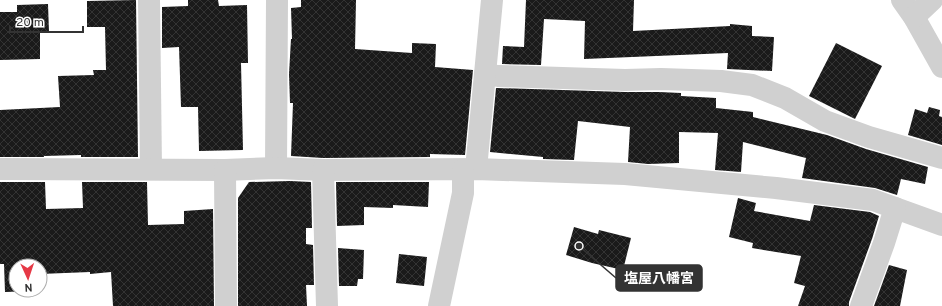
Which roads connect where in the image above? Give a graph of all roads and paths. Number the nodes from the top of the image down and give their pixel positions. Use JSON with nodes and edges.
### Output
{"nodes":[{"id":1,"x":149,"y":0,"type":"edge"},
{"id":2,"x":277,"y":0,"type":"edge"},
{"id":3,"x":492,"y":0,"type":"edge"},
{"id":4,"x":902,"y":0,"type":"edge"},
{"id":5,"x":932,"y":0,"type":"edge"},
{"id":6,"x":914,"y":17,"type":"junction"},
{"id":7,"x":942,"y":67,"type":"edge"},
{"id":8,"x":485,"y":74,"type":"junction"},
{"id":9,"x":942,"y":158,"type":"edge"},
{"id":10,"x":276,"y":168,"type":"junction"},
{"id":11,"x":0,"y":169,"type":"edge"},
{"id":12,"x":151,"y":169,"type":"junction"},
{"id":13,"x":225,"y":170,"type":"junction"},
{"id":14,"x":322,"y":170,"type":"junction"},
{"id":15,"x":469,"y":170,"type":"junction"},
{"id":16,"x":895,"y":208,"type":"junction"},
{"id":17,"x":942,"y":225,"type":"edge"},
{"id":18,"x":226,"y":306,"type":"edge"},
{"id":19,"x":327,"y":306,"type":"edge"},
{"id":20,"x":439,"y":306,"type":"edge"},
{"id":21,"x":861,"y":306,"type":"edge"}],
"edges":[{"from":1,"to":12,"type":"street"},
{"from":2,"to":10,"type":"street"},
{"from":3,"to":8,"type":"street"},
{"from":4,"to":6,"type":"street"},
{"from":5,"to":6,"type":"street"},
{"from":6,"to":7,"type":"street"},
{"from":8,"to":9,"type":"street"},
{"from":8,"to":15,"type":"street"},
{"from":10,"to":13,"type":"street"},
{"from":10,"to":14,"type":"street"},
{"from":11,"to":12,"type":"street"},
{"from":12,"to":13,"type":"street"},
{"from":13,"to":18,"type":"street"},
{"from":14,"to":15,"type":"street"},
{"from":14,"to":19,"type":"street"},
{"from":15,"to":16,"type":"street"},
{"from":15,"to":20,"type":"street"},
{"from":16,"to":17,"type":"street"},
{"from":16,"to":21,"type":"street"}]}
